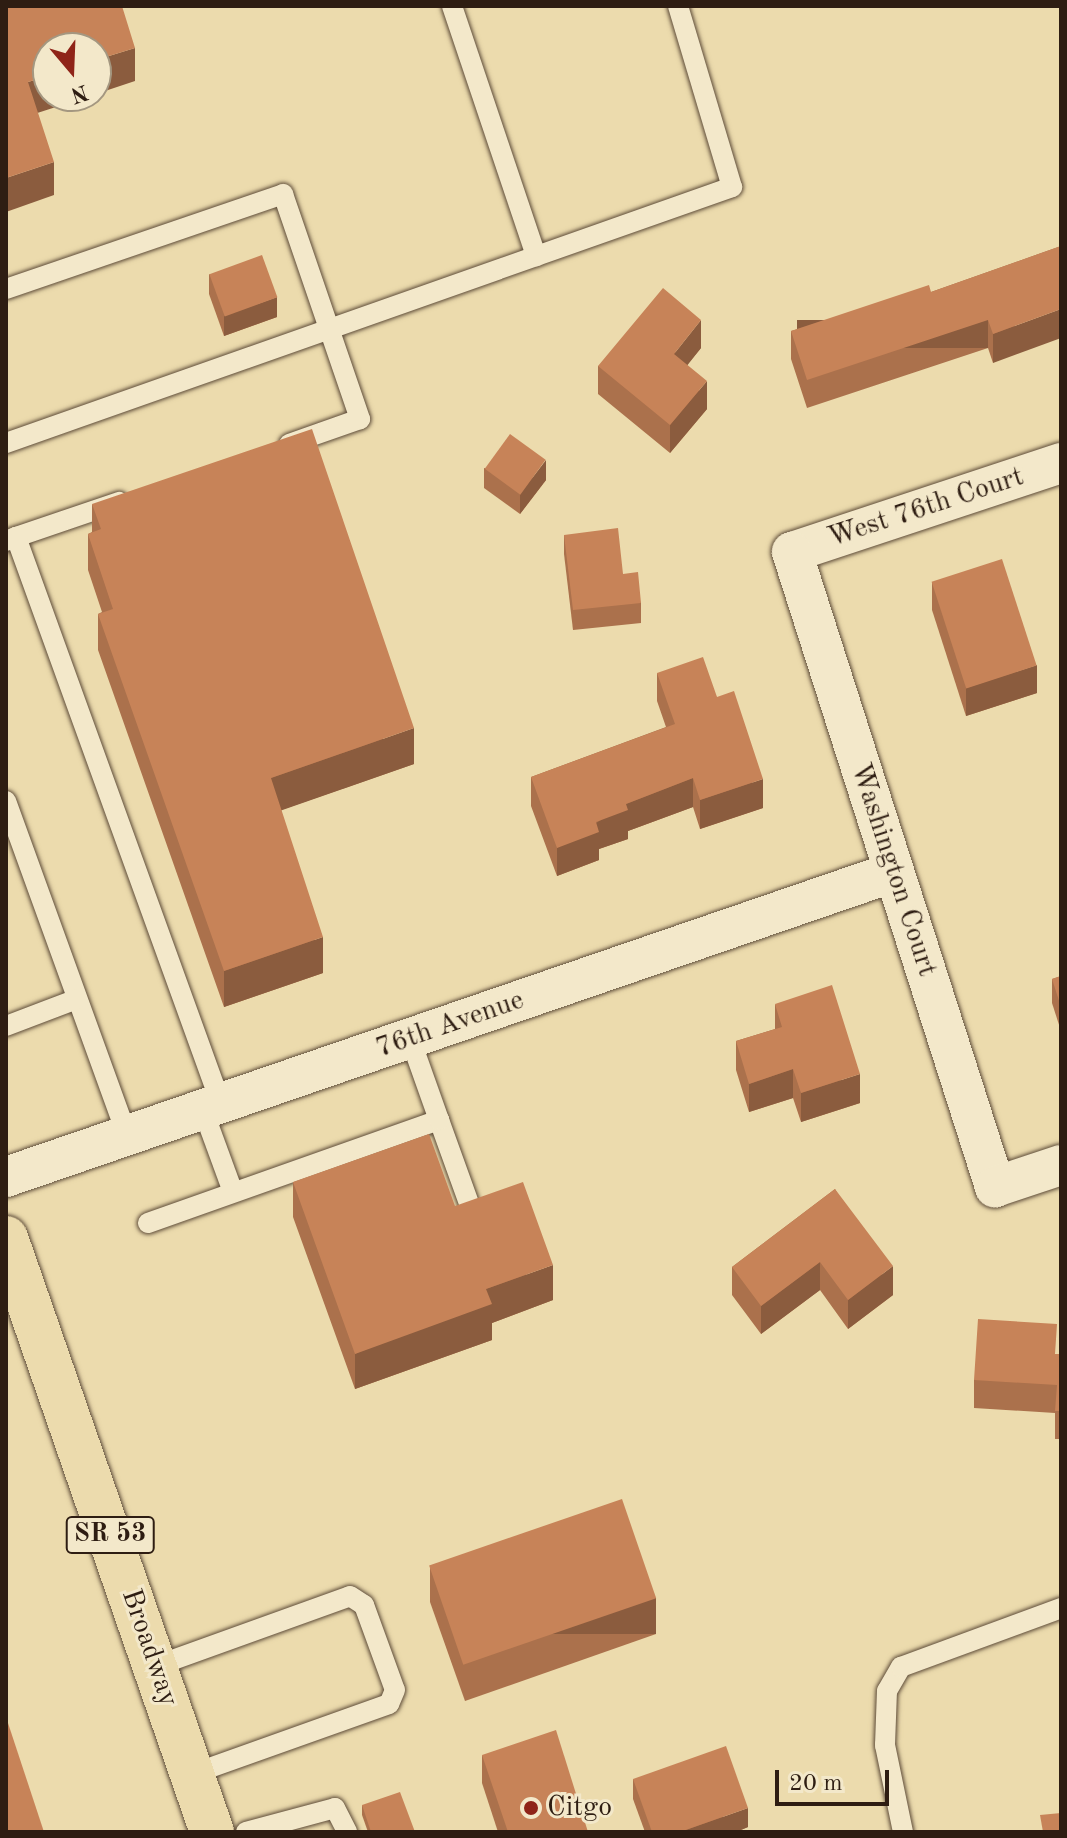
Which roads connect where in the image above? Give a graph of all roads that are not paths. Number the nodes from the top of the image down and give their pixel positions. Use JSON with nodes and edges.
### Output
{"nodes":[{"id":1,"x":452,"y":6,"type":"edge"},
{"id":2,"x":678,"y":6,"type":"edge"},
{"id":3,"x":536,"y":256,"type":"junction"},
{"id":4,"x":6,"y":289,"type":"edge"},
{"id":5,"x":330,"y":329,"type":"junction"},
{"id":6,"x":6,"y":443,"type":"edge"},
{"id":7,"x":271,"y":450,"type":"edge"},
{"id":8,"x":1061,"y":463,"type":"edge"},
{"id":9,"x":136,"y":496,"type":"edge"},
{"id":10,"x":11,"y":539,"type":"edge"},
{"id":11,"x":792,"y":552,"type":"joint"},
{"id":12,"x":6,"y":801,"type":"edge"},
{"id":13,"x":894,"y":872,"type":"junction"},
{"id":14,"x":77,"y":999,"type":"junction"},
{"id":15,"x":6,"y":1026,"type":"edge"},
{"id":16,"x":410,"y":1038,"type":"junction"},
{"id":17,"x":212,"y":1107,"type":"junction"},
{"id":18,"x":439,"y":1120,"type":"junction"},
{"id":19,"x":127,"y":1136,"type":"junction"},
{"id":20,"x":1061,"y":1165,"type":"edge"},
{"id":21,"x":6,"y":1177,"type":"edge"},
{"id":22,"x":233,"y":1192,"type":"junction"},
{"id":23,"x":148,"y":1223,"type":"dead end"},
{"id":24,"x":476,"y":1223,"type":"edge"},
{"id":25,"x":6,"y":1238,"type":"edge"},
{"id":26,"x":1061,"y":1608,"type":"edge"},
{"id":27,"x":156,"y":1666,"type":"junction"},
{"id":28,"x":192,"y":1774,"type":"junction"},
{"id":29,"x":212,"y":1832,"type":"edge"},
{"id":30,"x":246,"y":1832,"type":"edge"},
{"id":31,"x":347,"y":1832,"type":"edge"},
{"id":32,"x":903,"y":1832,"type":"edge"}],
"edges":[{"from":1,"to":3,"type":"lane"},
{"from":2,"to":3,"type":"lane"},
{"from":3,"to":5,"type":"lane"},
{"from":4,"to":5,"type":"lane"},
{"from":5,"to":6,"type":"lane"},
{"from":5,"to":7,"type":"lane"},
{"from":8,"to":11,"type":"street","name":"West 76th Court"},
{"from":9,"to":10,"type":"lane"},
{"from":10,"to":17,"type":"lane"},
{"from":11,"to":13,"type":"street","name":"Washington Court"},
{"from":12,"to":14,"type":"lane"},
{"from":13,"to":16,"type":"street","name":"76th Avenue"},
{"from":13,"to":20,"type":"street","name":"Washington Court"},
{"from":14,"to":15,"type":"lane"},
{"from":14,"to":19,"type":"lane"},
{"from":16,"to":17,"type":"street","name":"76th Avenue"},
{"from":16,"to":18,"type":"lane"},
{"from":17,"to":19,"type":"street","name":"76th Avenue"},
{"from":17,"to":22,"type":"lane"},
{"from":18,"to":22,"type":"lane"},
{"from":18,"to":24,"type":"lane"},
{"from":19,"to":21,"type":"street","name":"76th Avenue"},
{"from":22,"to":23,"type":"lane"},
{"from":25,"to":27,"type":"main road","name":"Broadway","number":"SR 53"},
{"from":26,"to":32,"type":"lane"},
{"from":27,"to":28,"type":"main road","name":"Broadway","number":"SR 53"},
{"from":27,"to":28,"type":"lane"},
{"from":28,"to":29,"type":"main road","name":"Broadway","number":"SR 53"},
{"from":30,"to":31,"type":"lane"}]}
